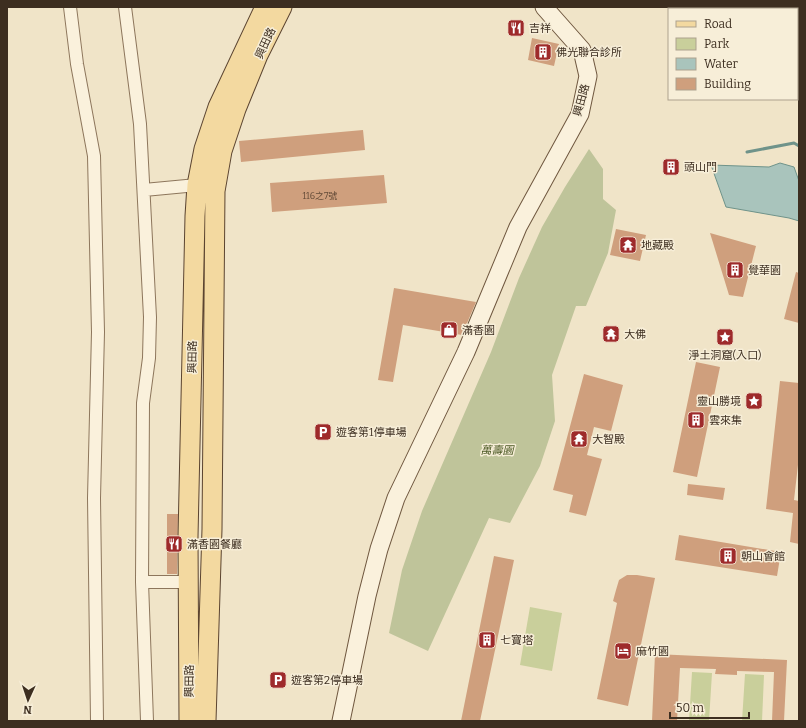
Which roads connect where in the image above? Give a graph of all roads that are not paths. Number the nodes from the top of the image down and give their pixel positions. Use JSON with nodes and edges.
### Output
{"nodes":[{"id":1,"x":70,"y":7,"type":"edge"},
{"id":2,"x":125,"y":7,"type":"edge"},
{"id":3,"x":265,"y":7,"type":"edge"},
{"id":4,"x":282,"y":7,"type":"edge"},
{"id":5,"x":544,"y":7,"type":"edge"},
{"id":6,"x":197,"y":186,"type":"junction"},
{"id":7,"x":144,"y":190,"type":"junction"},
{"id":8,"x":190,"y":439,"type":"junction"},
{"id":9,"x":213,"y":439,"type":"junction"},
{"id":10,"x":142,"y":582,"type":"junction"},
{"id":11,"x":188,"y":582,"type":"junction"},
{"id":12,"x":210,"y":604,"type":"junction"},
{"id":13,"x":189,"y":606,"type":"junction"},
{"id":14,"x":97,"y":721,"type":"edge"},
{"id":15,"x":147,"y":721,"type":"edge"},
{"id":16,"x":189,"y":721,"type":"edge"},
{"id":17,"x":206,"y":721,"type":"edge"},
{"id":18,"x":341,"y":721,"type":"edge"}],
"edges":[{"from":1,"to":14,"type":"street"},
{"from":2,"to":7,"type":"street"},
{"from":3,"to":6,"type":"main road","name":"興田路"},
{"from":4,"to":9,"type":"main road","name":"興田路"},
{"from":5,"to":18,"type":"street","name":"興田路"},
{"from":6,"to":7,"type":"street"},
{"from":6,"to":8,"type":"main road","name":"興田路"},
{"from":7,"to":10,"type":"street"},
{"from":8,"to":9,"type":"main road"},
{"from":8,"to":11,"type":"main road","name":"興田路"},
{"from":9,"to":12,"type":"main road","name":"興田路"},
{"from":10,"to":11,"type":"street"},
{"from":10,"to":15,"type":"street"},
{"from":11,"to":13,"type":"main road","name":"興田路"},
{"from":12,"to":13,"type":"main road"},
{"from":12,"to":17,"type":"main road","name":"興田路"},
{"from":13,"to":16,"type":"main road","name":"興田路"}]}
